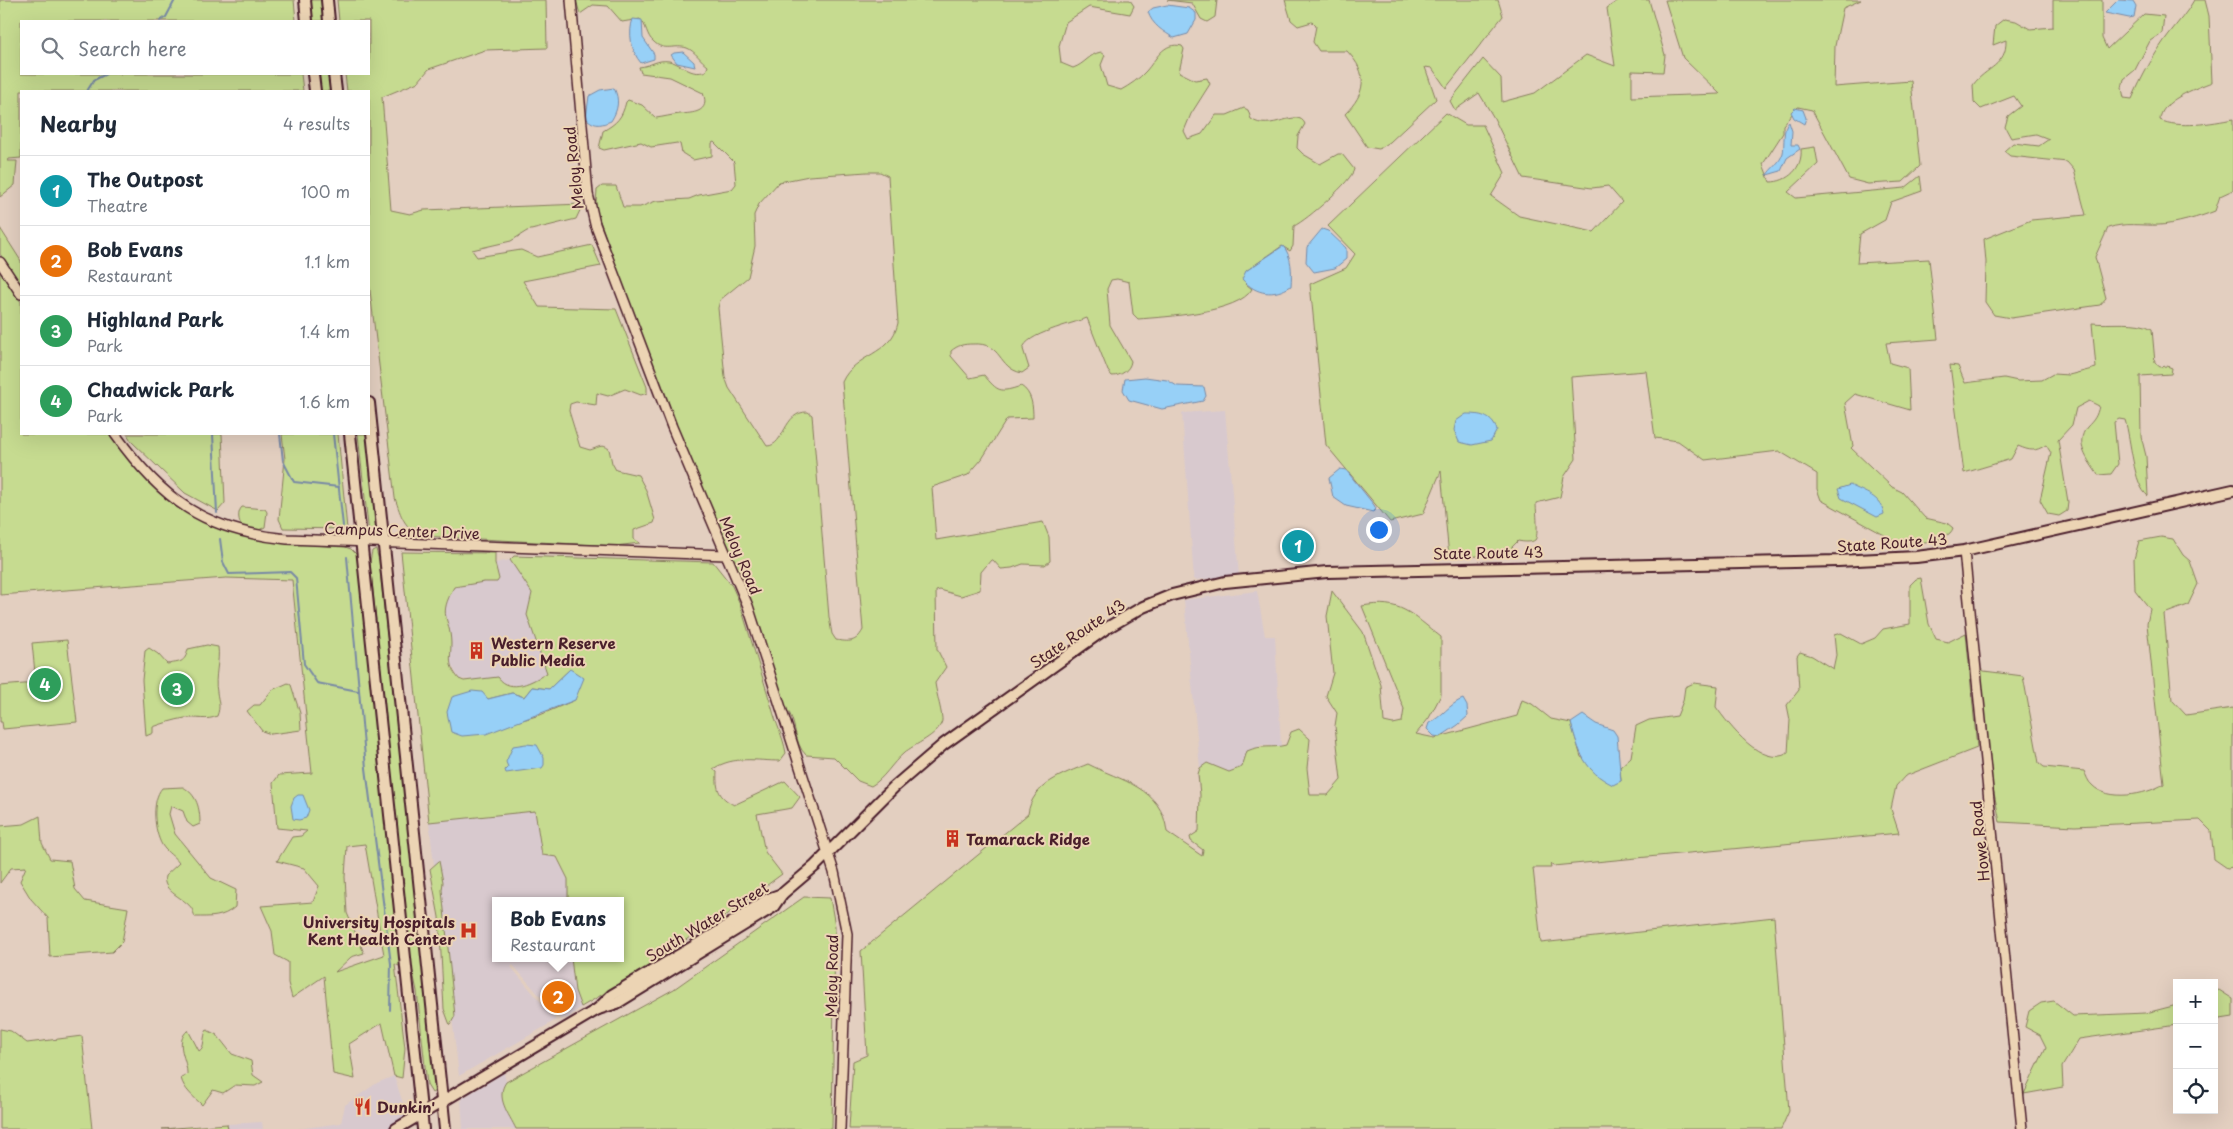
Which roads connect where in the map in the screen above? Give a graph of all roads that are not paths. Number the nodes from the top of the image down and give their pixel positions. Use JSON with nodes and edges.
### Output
{"nodes":[{"id":1,"x":305,"y":0,"type":"edge"},
{"id":2,"x":327,"y":0,"type":"edge"},
{"id":3,"x":571,"y":0,"type":"edge"},
{"id":4,"x":307,"y":20,"type":"edge"},
{"id":5,"x":329,"y":20,"type":"edge"},
{"id":6,"x":313,"y":75,"type":"edge"},
{"id":7,"x":334,"y":75,"type":"edge"},
{"id":8,"x":314,"y":90,"type":"edge"},
{"id":9,"x":336,"y":90,"type":"edge"},
{"id":10,"x":0,"y":262,"type":"edge"},
{"id":11,"x":20,"y":292,"type":"edge"},
{"id":12,"x":370,"y":412,"type":"edge"},
{"id":13,"x":116,"y":435,"type":"edge"},
{"id":14,"x":350,"y":435,"type":"edge"},
{"id":15,"x":2233,"y":490,"type":"edge"},
{"id":16,"x":362,"y":542,"type":"junction"},
{"id":17,"x":384,"y":543,"type":"junction"},
{"id":18,"x":1964,"y":551,"type":"junction"},
{"id":19,"x":726,"y":555,"type":"junction"},
{"id":20,"x":828,"y":853,"type":"junction"},
{"id":21,"x":442,"y":1100,"type":"junction"},
{"id":22,"x":422,"y":1113,"type":"junction"},
{"id":23,"x":396,"y":1129,"type":"edge"},
{"id":24,"x":424,"y":1129,"type":"edge"},
{"id":25,"x":445,"y":1129,"type":"edge"},
{"id":26,"x":840,"y":1129,"type":"edge"},
{"id":27,"x":2022,"y":1129,"type":"edge"}],
"edges":[{"from":1,"to":4,"type":"main road"},
{"from":2,"to":5,"type":"main road"},
{"from":3,"to":19,"type":"street","name":"Meloy Road"},
{"from":6,"to":8,"type":"main road"},
{"from":7,"to":9,"type":"main road"},
{"from":10,"to":11,"type":"street"},
{"from":12,"to":17,"type":"main road"},
{"from":13,"to":16,"type":"street","name":"Campus Center Drive"},
{"from":14,"to":16,"type":"main road"},
{"from":15,"to":18,"type":"main road","name":"State Route 43"},
{"from":16,"to":17,"type":"street","name":"Campus Center Drive"},
{"from":16,"to":22,"type":"main road"},
{"from":17,"to":19,"type":"street","name":"Campus Center Drive"},
{"from":17,"to":21,"type":"main road"},
{"from":18,"to":20,"type":"main road","name":"State Route 43"},
{"from":18,"to":27,"type":"street","name":"Howe Road"},
{"from":19,"to":20,"type":"street","name":"Meloy Road"},
{"from":20,"to":21,"type":"main road","name":"South Water Street"},
{"from":20,"to":26,"type":"street","name":"Meloy Road"},
{"from":21,"to":22,"type":"main road","name":"South Water Street"},
{"from":21,"to":25,"type":"main road"},
{"from":22,"to":23,"type":"main road","name":"South Water Street"},
{"from":22,"to":24,"type":"main road"}]}
